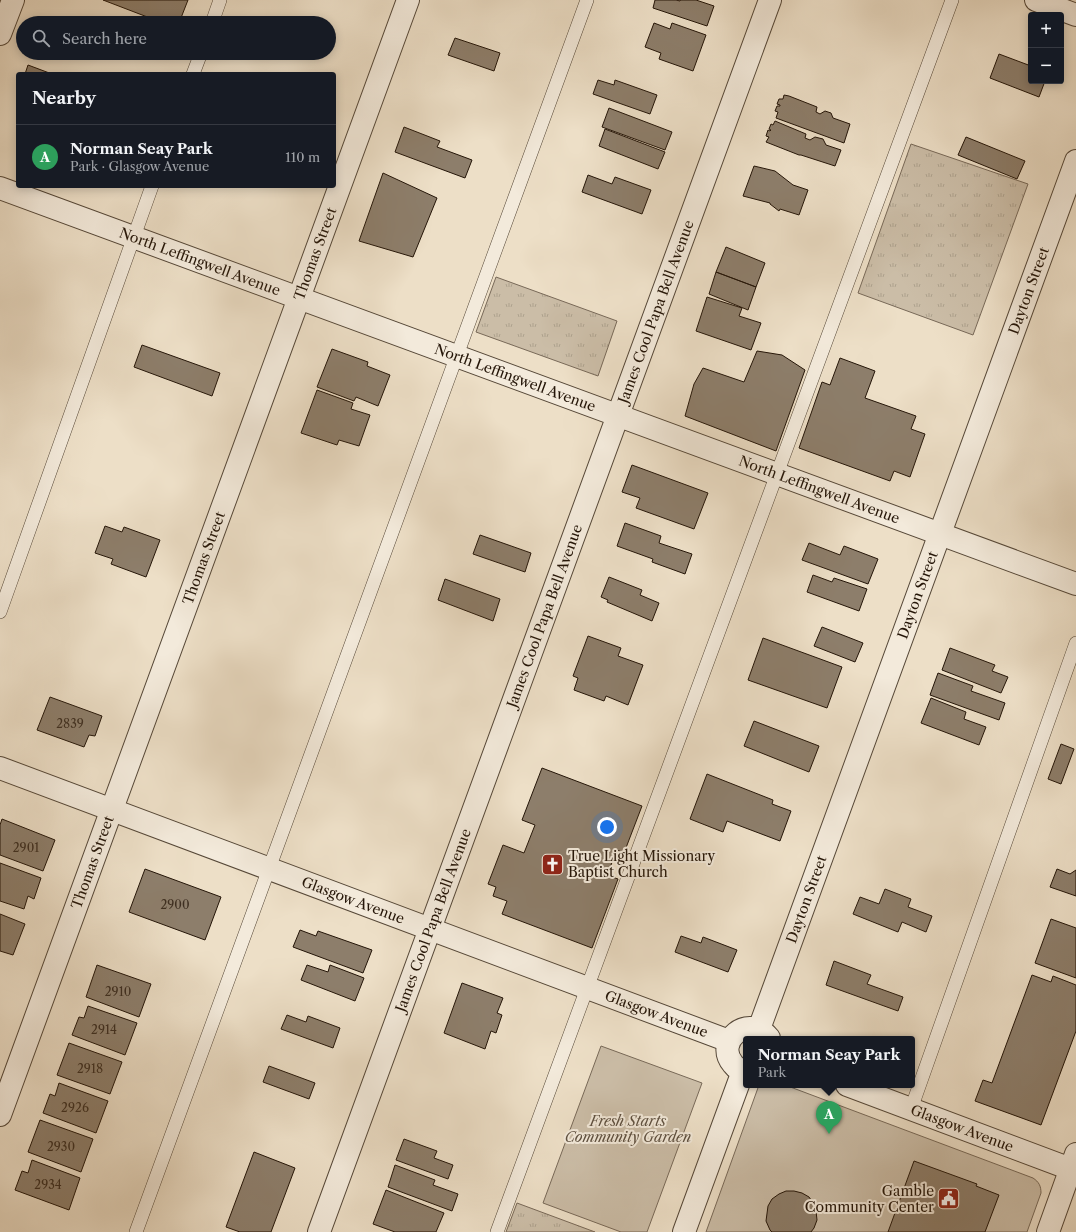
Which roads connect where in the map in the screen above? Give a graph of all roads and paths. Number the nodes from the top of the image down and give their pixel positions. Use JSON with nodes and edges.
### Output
{"nodes":[{"id":1,"x":13,"y":0,"type":"edge"},
{"id":2,"x":220,"y":0,"type":"edge"},
{"id":3,"x":408,"y":0,"type":"edge"},
{"id":4,"x":587,"y":0,"type":"edge"},
{"id":5,"x":770,"y":0,"type":"edge"},
{"id":6,"x":952,"y":0,"type":"edge"},
{"id":7,"x":1036,"y":0,"type":"edge"},
{"id":8,"x":1076,"y":15,"type":"edge"},
{"id":9,"x":214,"y":16,"type":"edge"},
{"id":10,"x":0,"y":34,"type":"edge"},
{"id":11,"x":198,"y":60,"type":"edge"},
{"id":12,"x":194,"y":72,"type":"edge"},
{"id":13,"x":1076,"y":162,"type":"edge"},
{"id":14,"x":0,"y":188,"type":"edge"},
{"id":15,"x":151,"y":188,"type":"edge"},
{"id":16,"x":133,"y":237,"type":"junction"},
{"id":17,"x":299,"y":298,"type":"junction"},
{"id":18,"x":456,"y":356,"type":"junction"},
{"id":19,"x":618,"y":416,"type":"junction"},
{"id":20,"x":778,"y":475,"type":"junction"},
{"id":21,"x":940,"y":534,"type":"junction"},
{"id":22,"x":1076,"y":584,"type":"edge"},
{"id":23,"x":0,"y":612,"type":"edge"},
{"id":24,"x":1076,"y":643,"type":"edge"},
{"id":25,"x":0,"y":768,"type":"edge"},
{"id":26,"x":112,"y":810,"type":"junction"},
{"id":27,"x":269,"y":868,"type":"junction"},
{"id":28,"x":430,"y":929,"type":"junction"},
{"id":29,"x":588,"y":988,"type":"junction"},
{"id":30,"x":764,"y":1034,"type":"edge"},
{"id":31,"x":729,"y":1041,"type":"junction"},
{"id":32,"x":743,"y":1072,"type":"edge"},
{"id":33,"x":743,"y":1075,"type":"edge"},
{"id":34,"x":855,"y":1088,"type":"edge"},
{"id":35,"x":911,"y":1109,"type":"junction"},
{"id":36,"x":0,"y":1115,"type":"edge"},
{"id":37,"x":1074,"y":1165,"type":"edge"},
{"id":38,"x":136,"y":1232,"type":"edge"},
{"id":39,"x":319,"y":1232,"type":"edge"},
{"id":40,"x":497,"y":1232,"type":"edge"},
{"id":41,"x":684,"y":1232,"type":"edge"},
{"id":42,"x":1048,"y":1232,"type":"edge"}],
"edges":[{"from":1,"to":10,"type":"street"},
{"from":2,"to":9,"type":"lane"},
{"from":3,"to":17,"type":"street","name":"Thomas Street"},
{"from":4,"to":18,"type":"lane"},
{"from":5,"to":19,"type":"street","name":"James Cool Papa Bell Avenue"},
{"from":6,"to":20,"type":"lane"},
{"from":7,"to":8,"type":"street"},
{"from":11,"to":12,"type":"lane"},
{"from":13,"to":21,"type":"street","name":"Dayton Street"},
{"from":14,"to":16,"type":"street","name":"North Leffingwell Avenue"},
{"from":15,"to":16,"type":"lane"},
{"from":16,"to":17,"type":"street","name":"North Leffingwell Avenue"},
{"from":16,"to":23,"type":"lane"},
{"from":17,"to":18,"type":"street","name":"North Leffingwell Avenue"},
{"from":17,"to":26,"type":"street","name":"Thomas Street"},
{"from":18,"to":19,"type":"street","name":"North Leffingwell Avenue"},
{"from":18,"to":27,"type":"lane"},
{"from":19,"to":20,"type":"street","name":"North Leffingwell Avenue"},
{"from":19,"to":28,"type":"street","name":"James Cool Papa Bell Avenue"},
{"from":20,"to":21,"type":"street","name":"North Leffingwell Avenue"},
{"from":20,"to":29,"type":"lane"},
{"from":21,"to":22,"type":"street","name":"North Leffingwell Avenue"},
{"from":21,"to":30,"type":"street","name":"Dayton Street"},
{"from":24,"to":35,"type":"lane"},
{"from":25,"to":26,"type":"street","name":"Glasgow Avenue"},
{"from":26,"to":27,"type":"street","name":"Glasgow Avenue"},
{"from":26,"to":36,"type":"street","name":"Thomas Street"},
{"from":27,"to":28,"type":"street","name":"Glasgow Avenue"},
{"from":27,"to":38,"type":"lane"},
{"from":28,"to":29,"type":"street","name":"Glasgow Avenue"},
{"from":28,"to":39,"type":"street","name":"James Cool Papa Bell Avenue"},
{"from":29,"to":31,"type":"street","name":"Glasgow Avenue"},
{"from":29,"to":40,"type":"lane"},
{"from":30,"to":31,"type":"street"},
{"from":31,"to":32,"type":"street"},
{"from":33,"to":41,"type":"street"},
{"from":34,"to":35,"type":"street","name":"Glasgow Avenue"},
{"from":35,"to":37,"type":"street","name":"Glasgow Avenue"},
{"from":37,"to":42,"type":"street"}]}
